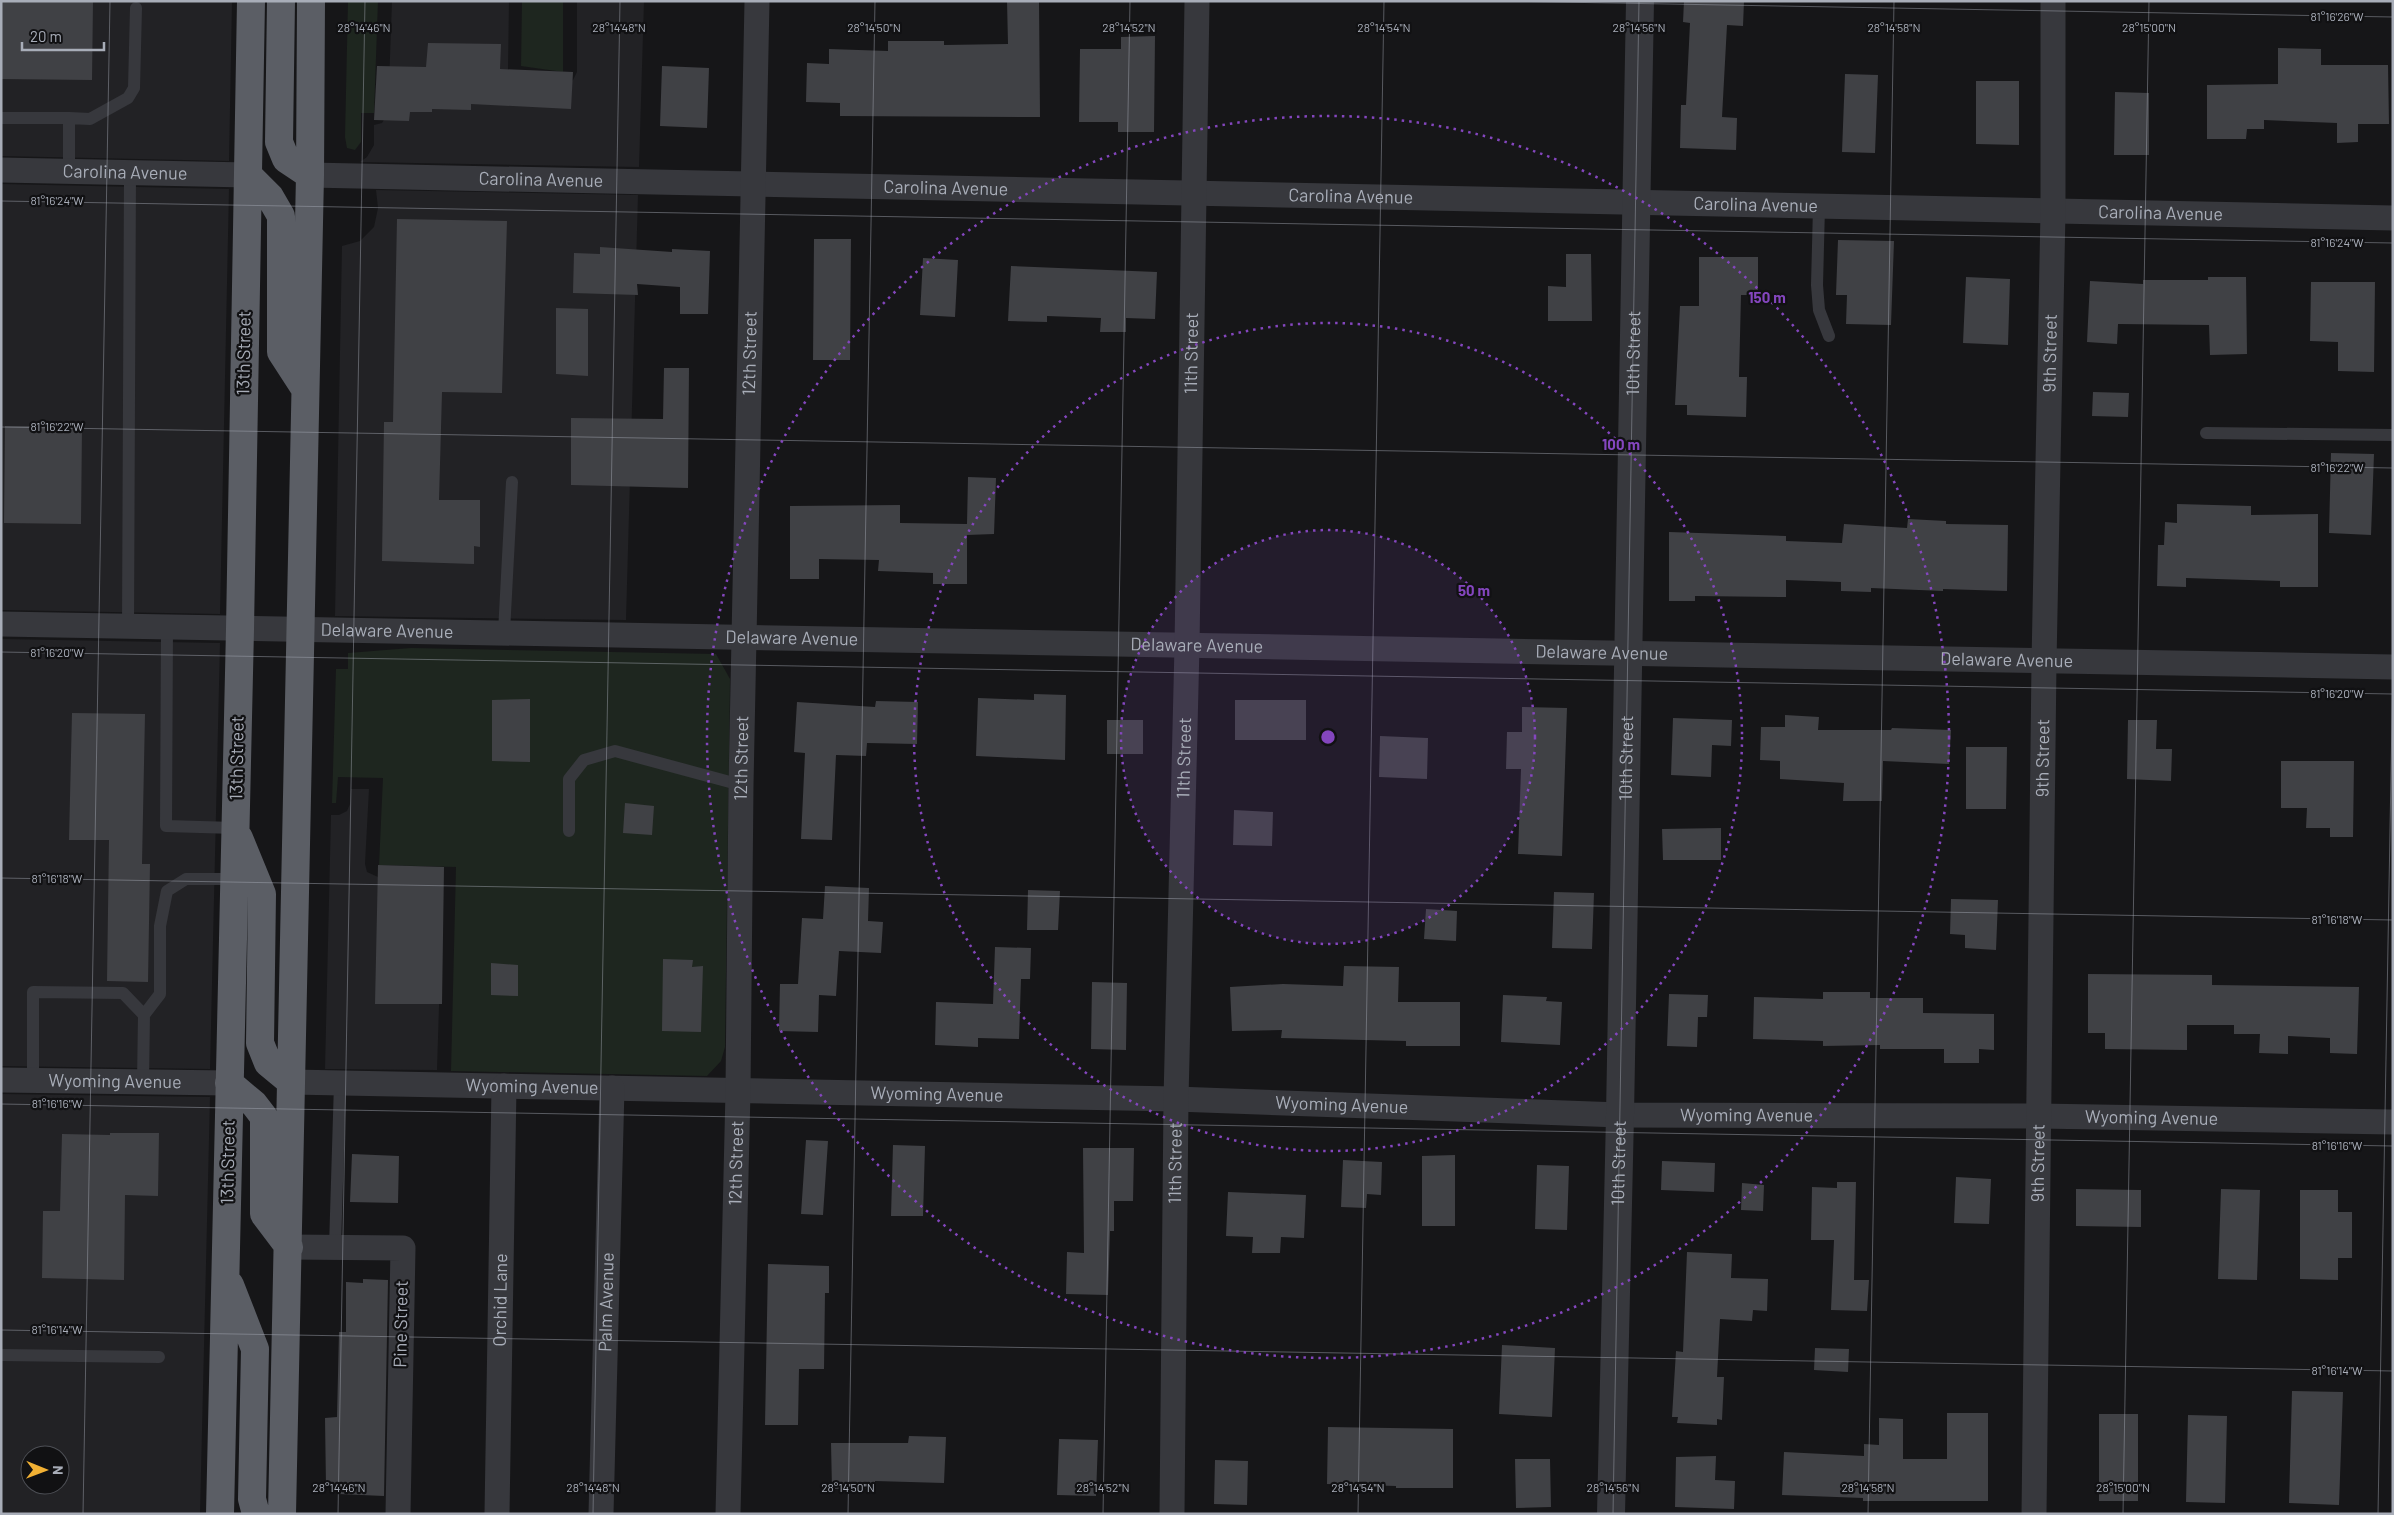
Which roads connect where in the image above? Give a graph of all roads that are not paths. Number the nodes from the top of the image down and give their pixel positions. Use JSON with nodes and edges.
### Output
{"nodes":[{"id":1,"x":251,"y":1,"type":"edge"},
{"id":2,"x":281,"y":1,"type":"edge"},
{"id":3,"x":311,"y":1,"type":"edge"},
{"id":4,"x":757,"y":1,"type":"edge"},
{"id":5,"x":1197,"y":1,"type":"edge"},
{"id":6,"x":1640,"y":1,"type":"edge"},
{"id":7,"x":2053,"y":1,"type":"edge"},
{"id":8,"x":136,"y":8,"type":"dead end"},
{"id":9,"x":1,"y":118,"type":"edge"},
{"id":10,"x":69,"y":118,"type":"junction"},
{"id":11,"x":1,"y":170,"type":"edge"},
{"id":12,"x":69,"y":171,"type":"junction"},
{"id":13,"x":130,"y":173,"type":"junction"},
{"id":14,"x":248,"y":175,"type":"junction"},
{"id":15,"x":310,"y":176,"type":"junction"},
{"id":16,"x":754,"y":184,"type":"junction"},
{"id":17,"x":1196,"y":194,"type":"junction"},
{"id":18,"x":1637,"y":202,"type":"junction"},
{"id":19,"x":1818,"y":207,"type":"junction"},
{"id":20,"x":2053,"y":211,"type":"junction"},
{"id":21,"x":2393,"y":218,"type":"edge"},
{"id":22,"x":1829,"y":336,"type":"dead end"},
{"id":23,"x":305,"y":389,"type":"junction"},
{"id":24,"x":2206,"y":433,"type":"dead end"},
{"id":25,"x":2393,"y":435,"type":"edge"},
{"id":26,"x":512,"y":482,"type":"dead end"},
{"id":27,"x":1,"y":624,"type":"edge"},
{"id":28,"x":128,"y":627,"type":"junction"},
{"id":29,"x":167,"y":628,"type":"junction"},
{"id":30,"x":240,"y":629,"type":"junction"},
{"id":31,"x":300,"y":630,"type":"junction"},
{"id":32,"x":504,"y":632,"type":"junction"},
{"id":33,"x":743,"y":637,"type":"junction"},
{"id":34,"x":1187,"y":646,"type":"junction"},
{"id":35,"x":1628,"y":653,"type":"junction"},
{"id":36,"x":2044,"y":662,"type":"junction"},
{"id":37,"x":2393,"y":667,"type":"edge"},
{"id":38,"x":741,"y":785,"type":"junction"},
{"id":39,"x":235,"y":828,"type":"junction"},
{"id":40,"x":569,"y":831,"type":"dead end"},
{"id":41,"x":234,"y":879,"type":"junction"},
{"id":42,"x":144,"y":1015,"type":"junction"},
{"id":43,"x":1,"y":1080,"type":"edge"},
{"id":44,"x":33,"y":1080,"type":"junction"},
{"id":45,"x":142,"y":1082,"type":"junction"},
{"id":46,"x":291,"y":1082,"type":"junction"},
{"id":47,"x":229,"y":1083,"type":"junction"},
{"id":48,"x":340,"y":1083,"type":"junction"},
{"id":49,"x":504,"y":1086,"type":"junction"},
{"id":50,"x":612,"y":1088,"type":"junction"},
{"id":51,"x":738,"y":1091,"type":"junction"},
{"id":52,"x":1176,"y":1099,"type":"junction"},
{"id":53,"x":1620,"y":1115,"type":"junction"},
{"id":54,"x":2038,"y":1116,"type":"junction"},
{"id":55,"x":2393,"y":1122,"type":"edge"},
{"id":56,"x":289,"y":1247,"type":"junction"},
{"id":57,"x":335,"y":1248,"type":"junction"},
{"id":58,"x":225,"y":1275,"type":"junction"},
{"id":59,"x":1,"y":1355,"type":"edge"},
{"id":60,"x":159,"y":1357,"type":"dead end"},
{"id":61,"x":220,"y":1514,"type":"edge"},
{"id":62,"x":256,"y":1514,"type":"edge"},
{"id":63,"x":282,"y":1514,"type":"edge"},
{"id":64,"x":398,"y":1514,"type":"edge"},
{"id":65,"x":497,"y":1514,"type":"edge"},
{"id":66,"x":601,"y":1514,"type":"edge"},
{"id":67,"x":728,"y":1514,"type":"edge"},
{"id":68,"x":1172,"y":1514,"type":"edge"},
{"id":69,"x":1611,"y":1514,"type":"edge"},
{"id":70,"x":2034,"y":1514,"type":"edge"}],
"edges":[{"from":1,"to":14,"type":"highway","name":"13th Street"},
{"from":2,"to":15,"type":"highway"},
{"from":3,"to":15,"type":"highway"},
{"from":4,"to":16,"type":"street","name":"12th Street"},
{"from":5,"to":17,"type":"street","name":"11th Street"},
{"from":6,"to":18,"type":"street","name":"10th Street"},
{"from":7,"to":20,"type":"street","name":"9th Street"},
{"from":8,"to":10,"type":"lane"},
{"from":9,"to":10,"type":"lane"},
{"from":10,"to":12,"type":"lane"},
{"from":11,"to":12,"type":"street","name":"Carolina Avenue"},
{"from":12,"to":13,"type":"street","name":"Carolina Avenue"},
{"from":13,"to":14,"type":"street","name":"Carolina Avenue"},
{"from":13,"to":28,"type":"lane"},
{"from":14,"to":23,"type":"highway"},
{"from":14,"to":30,"type":"highway","name":"13th Street"},
{"from":15,"to":16,"type":"street","name":"Carolina Avenue"},
{"from":15,"to":23,"type":"highway"},
{"from":16,"to":17,"type":"street","name":"Carolina Avenue"},
{"from":16,"to":33,"type":"street","name":"12th Street"},
{"from":17,"to":18,"type":"street","name":"Carolina Avenue"},
{"from":17,"to":34,"type":"street","name":"11th Street"},
{"from":18,"to":19,"type":"street","name":"Carolina Avenue"},
{"from":18,"to":35,"type":"street","name":"10th Street"},
{"from":19,"to":20,"type":"street","name":"Carolina Avenue"},
{"from":19,"to":22,"type":"lane"},
{"from":20,"to":21,"type":"street","name":"Carolina Avenue"},
{"from":20,"to":36,"type":"street","name":"9th Street"},
{"from":23,"to":31,"type":"highway"},
{"from":24,"to":25,"type":"lane"},
{"from":26,"to":32,"type":"lane"},
{"from":27,"to":28,"type":"street","name":"Delaware Avenue"},
{"from":28,"to":29,"type":"street","name":"Delaware Avenue"},
{"from":29,"to":30,"type":"street","name":"Delaware Avenue"},
{"from":29,"to":39,"type":"lane"},
{"from":30,"to":31,"type":"street","name":"Delaware Avenue"},
{"from":30,"to":39,"type":"highway","name":"13th Street"},
{"from":31,"to":32,"type":"street","name":"Delaware Avenue"},
{"from":31,"to":46,"type":"highway"},
{"from":32,"to":33,"type":"street","name":"Delaware Avenue"},
{"from":33,"to":34,"type":"street","name":"Delaware Avenue"},
{"from":33,"to":38,"type":"street","name":"12th Street"},
{"from":34,"to":35,"type":"street","name":"Delaware Avenue"},
{"from":34,"to":52,"type":"street","name":"11th Street"},
{"from":35,"to":36,"type":"street","name":"Delaware Avenue"},
{"from":35,"to":53,"type":"street","name":"10th Street"},
{"from":36,"to":37,"type":"street","name":"Delaware Avenue"},
{"from":36,"to":54,"type":"street","name":"9th Street"},
{"from":38,"to":40,"type":"lane"},
{"from":38,"to":51,"type":"street","name":"12th Street"},
{"from":39,"to":41,"type":"highway","name":"13th Street"},
{"from":39,"to":46,"type":"highway"},
{"from":41,"to":42,"type":"lane"},
{"from":41,"to":47,"type":"highway","name":"13th Street"},
{"from":42,"to":44,"type":"lane"},
{"from":42,"to":45,"type":"lane"},
{"from":43,"to":44,"type":"street","name":"Wyoming Avenue"},
{"from":44,"to":45,"type":"street","name":"Wyoming Avenue"},
{"from":45,"to":47,"type":"street","name":"Wyoming Avenue"},
{"from":46,"to":48,"type":"street","name":"Wyoming Avenue"},
{"from":46,"to":56,"type":"highway"},
{"from":47,"to":56,"type":"highway"},
{"from":47,"to":58,"type":"highway","name":"13th Street"},
{"from":48,"to":49,"type":"street","name":"Wyoming Avenue"},
{"from":48,"to":57,"type":"lane"},
{"from":49,"to":50,"type":"street","name":"Wyoming Avenue"},
{"from":49,"to":65,"type":"street","name":"Orchid Lane"},
{"from":50,"to":51,"type":"street","name":"Wyoming Avenue"},
{"from":50,"to":66,"type":"street","name":"Palm Avenue"},
{"from":51,"to":52,"type":"street","name":"Wyoming Avenue"},
{"from":51,"to":67,"type":"street","name":"12th Street"},
{"from":52,"to":53,"type":"street","name":"Wyoming Avenue"},
{"from":52,"to":68,"type":"street","name":"11th Street"},
{"from":53,"to":54,"type":"street","name":"Wyoming Avenue"},
{"from":53,"to":69,"type":"street","name":"10th Street"},
{"from":54,"to":55,"type":"street","name":"Wyoming Avenue"},
{"from":54,"to":70,"type":"street","name":"9th Street"},
{"from":56,"to":57,"type":"street","name":"Pine Street"},
{"from":56,"to":63,"type":"highway"},
{"from":57,"to":64,"type":"street","name":"Pine Street"},
{"from":58,"to":61,"type":"highway","name":"13th Street"},
{"from":58,"to":62,"type":"highway"},
{"from":59,"to":60,"type":"lane"}]}
